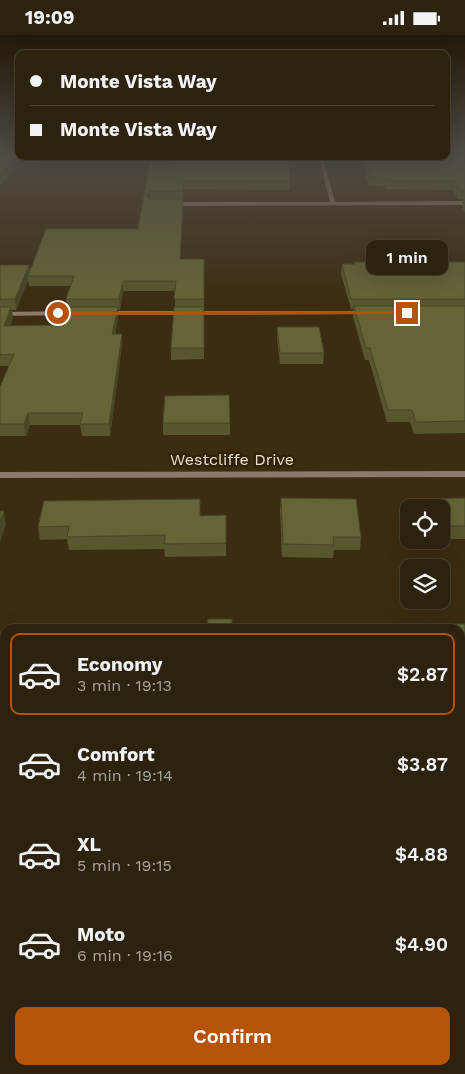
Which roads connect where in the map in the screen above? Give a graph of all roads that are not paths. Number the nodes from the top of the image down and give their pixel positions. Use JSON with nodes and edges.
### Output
{"nodes":[{"id":1,"x":79,"y":313,"type":"edge"},
{"id":2,"x":99,"y":313,"type":"edge"},
{"id":3,"x":376,"y":313,"type":"edge"},
{"id":4,"x":0,"y":314,"type":"edge"},
{"id":5,"x":465,"y":474,"type":"edge"},
{"id":6,"x":0,"y":475,"type":"edge"}],
"edges":[{"from":1,"to":4,"type":"street"},
{"from":2,"to":3,"type":"street"},
{"from":5,"to":6,"type":"street","name":"Westcliffe Drive"}]}
